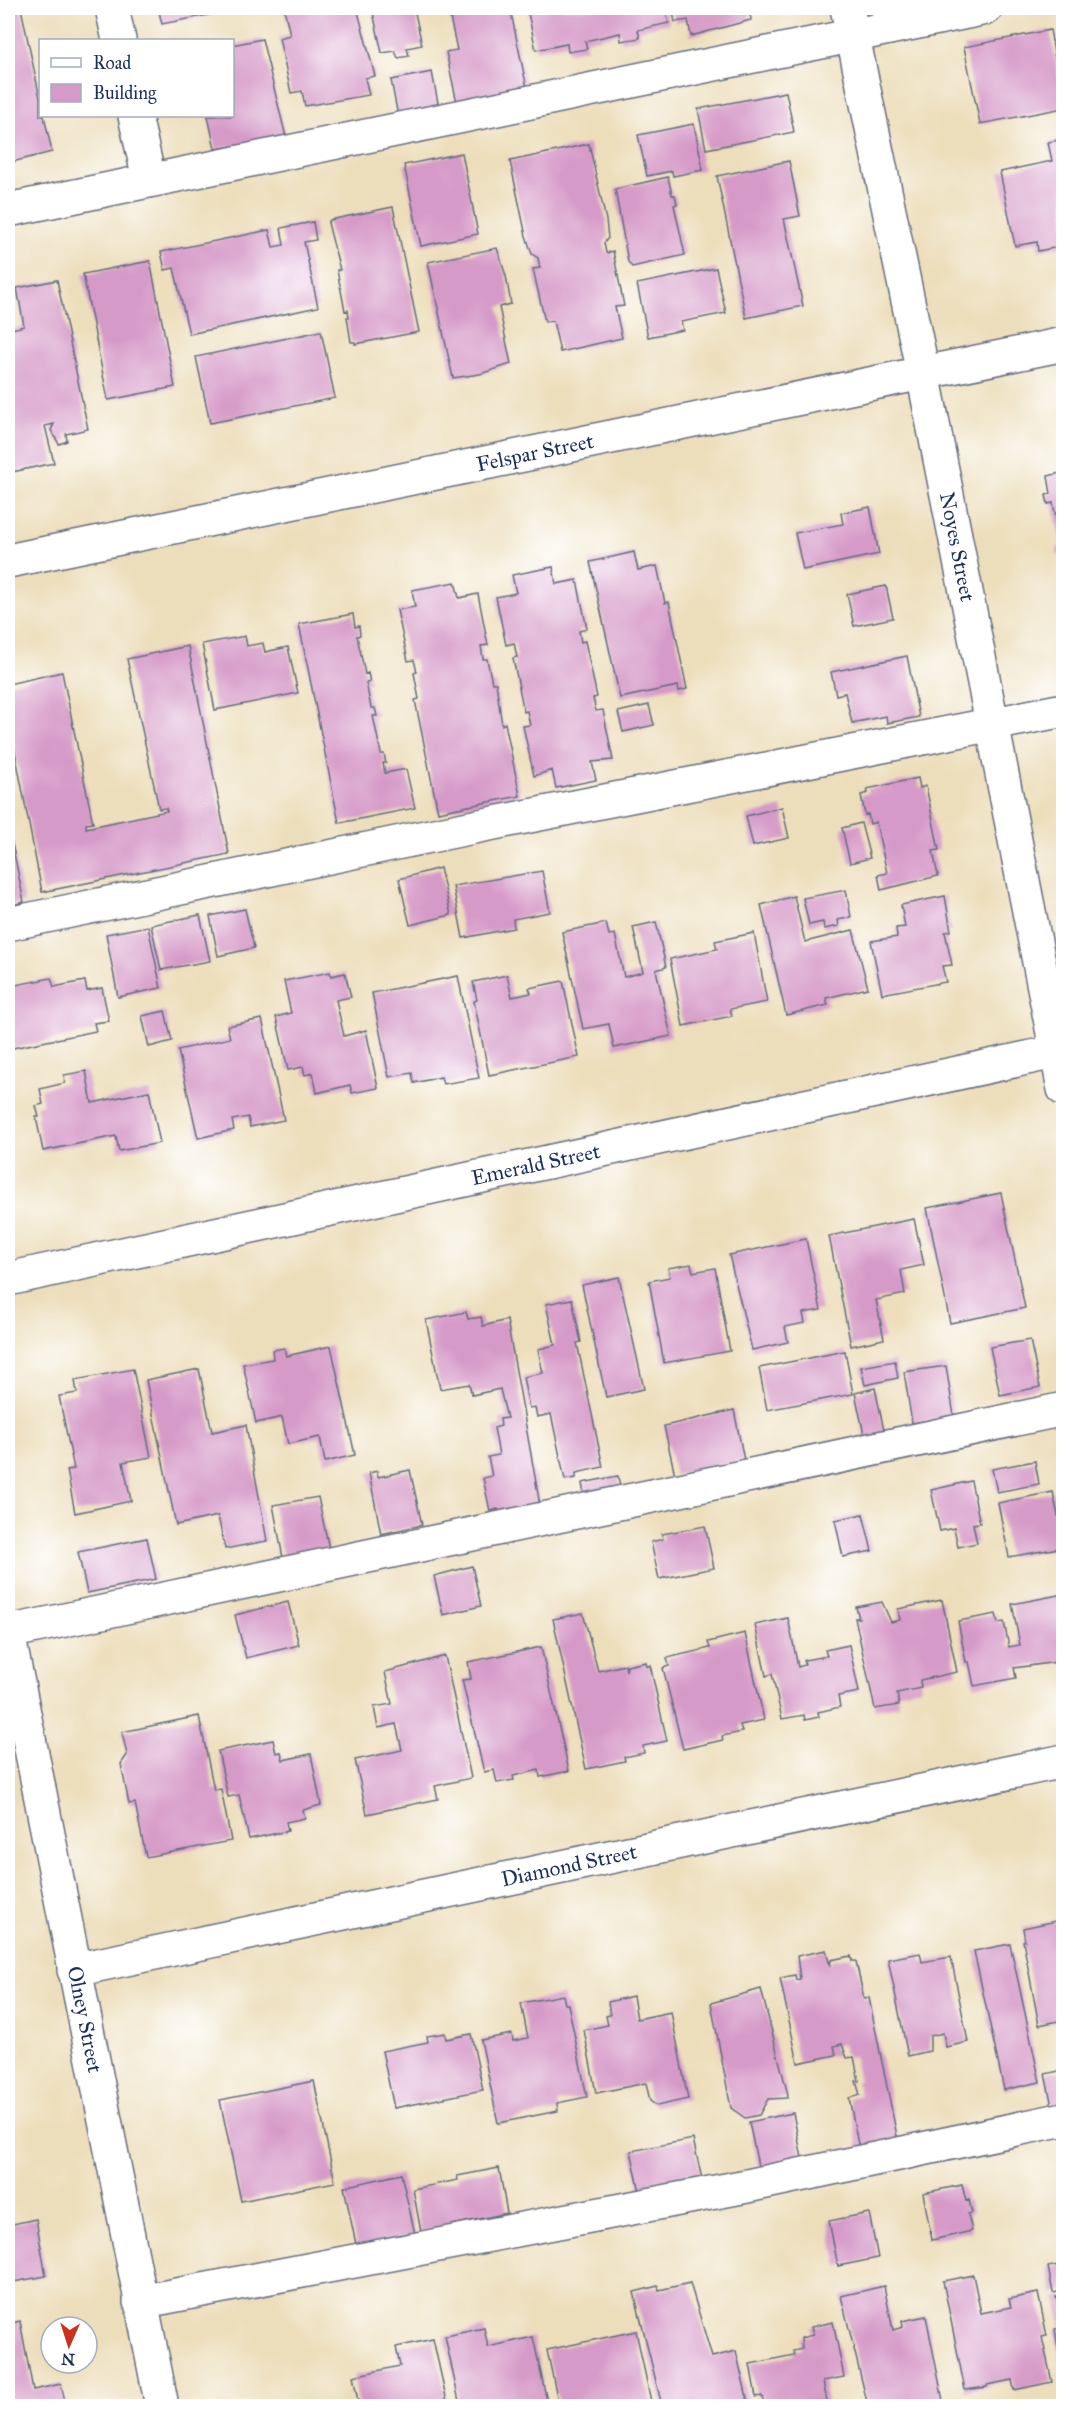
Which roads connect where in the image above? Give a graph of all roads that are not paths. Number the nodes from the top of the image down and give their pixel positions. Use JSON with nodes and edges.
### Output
{"nodes":[{"id":1,"x":112,"y":8,"type":"edge"},
{"id":2,"x":986,"y":8,"type":"edge"},
{"id":3,"x":850,"y":21,"type":"edge"},
{"id":4,"x":119,"y":39,"type":"edge"},
{"id":5,"x":135,"y":117,"type":"edge"},
{"id":6,"x":149,"y":179,"type":"junction"},
{"id":7,"x":8,"y":210,"type":"edge"},
{"id":8,"x":1064,"y":344,"type":"edge"},
{"id":9,"x":923,"y":373,"type":"junction"},
{"id":10,"x":8,"y":561,"type":"edge"},
{"id":11,"x":1064,"y":710,"type":"edge"},
{"id":12,"x":993,"y":725,"type":"junction"},
{"id":13,"x":8,"y":924,"type":"edge"},
{"id":14,"x":1059,"y":1051,"type":"edge"},
{"id":15,"x":1064,"y":1089,"type":"edge"},
{"id":16,"x":8,"y":1279,"type":"edge"},
{"id":17,"x":1064,"y":1409,"type":"edge"},
{"id":18,"x":8,"y":1632,"type":"edge"},
{"id":19,"x":1064,"y":1761,"type":"edge"},
{"id":20,"x":74,"y":1970,"type":"junction"},
{"id":21,"x":1064,"y":2119,"type":"edge"},
{"id":22,"x":140,"y":2302,"type":"junction"},
{"id":23,"x":162,"y":2406,"type":"edge"}],
"edges":[{"from":1,"to":4,"type":"street"},
{"from":2,"to":3,"type":"street"},
{"from":3,"to":6,"type":"street"},
{"from":3,"to":9,"type":"street","name":"Noyes Street"},
{"from":5,"to":6,"type":"street"},
{"from":6,"to":7,"type":"street"},
{"from":8,"to":9,"type":"street","name":"Felspar Street"},
{"from":9,"to":10,"type":"street","name":"Felspar Street"},
{"from":9,"to":12,"type":"street","name":"Noyes Street"},
{"from":11,"to":12,"type":"street"},
{"from":12,"to":13,"type":"street"},
{"from":12,"to":14,"type":"street","name":"Noyes Street"},
{"from":14,"to":15,"type":"street","name":"Noyes Street"},
{"from":14,"to":16,"type":"street","name":"Emerald Street"},
{"from":17,"to":18,"type":"street"},
{"from":18,"to":20,"type":"street","name":"Olney Street"},
{"from":19,"to":20,"type":"street","name":"Diamond Street"},
{"from":20,"to":22,"type":"street","name":"Olney Street"},
{"from":21,"to":22,"type":"street"},
{"from":22,"to":23,"type":"street","name":"Olney Street"}]}
